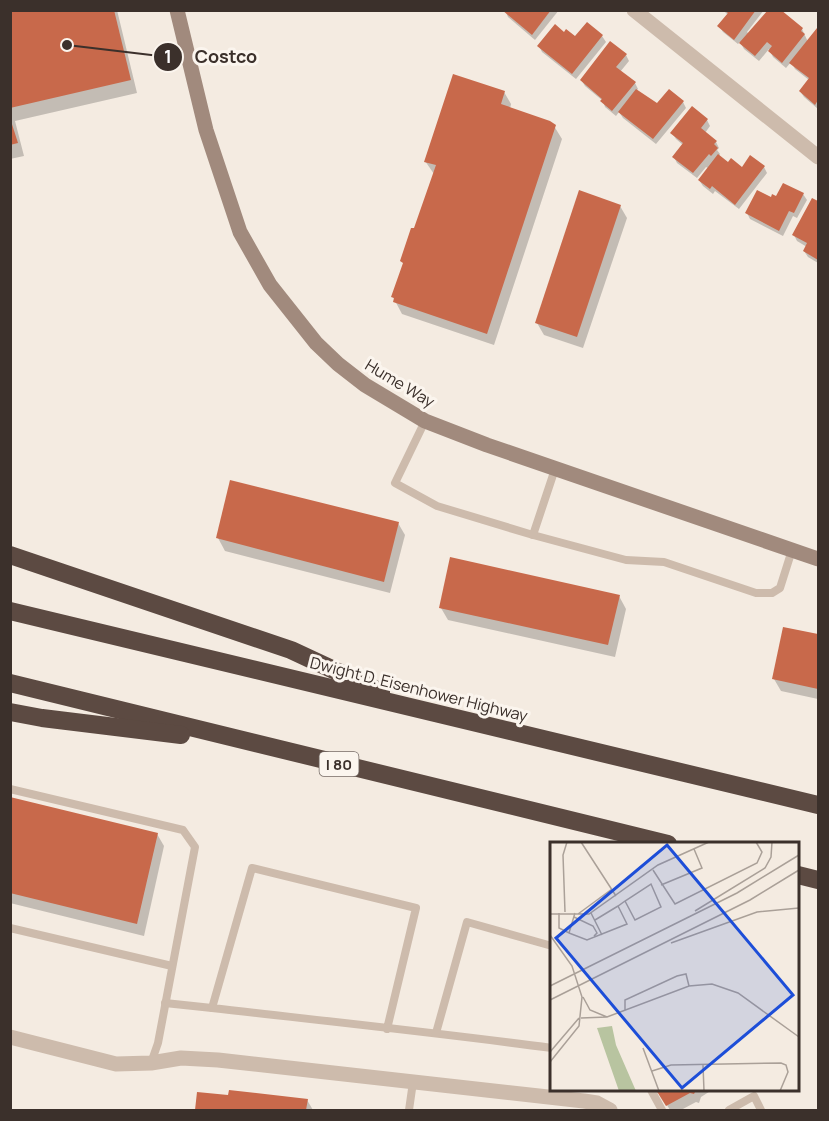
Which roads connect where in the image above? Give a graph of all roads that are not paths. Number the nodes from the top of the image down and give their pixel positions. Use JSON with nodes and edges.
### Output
{"nodes":[{"id":1,"x":177,"y":10,"type":"edge"},
{"id":2,"x":634,"y":10,"type":"edge"},
{"id":3,"x":653,"y":16,"type":"edge"},
{"id":4,"x":819,"y":157,"type":"edge"},
{"id":5,"x":425,"y":421,"type":"junction"},
{"id":6,"x":555,"y":469,"type":"junction"},
{"id":7,"x":533,"y":536,"type":"junction"},
{"id":8,"x":792,"y":550,"type":"junction"},
{"id":9,"x":10,"y":555,"type":"edge"},
{"id":10,"x":819,"y":560,"type":"edge"},
{"id":11,"x":10,"y":611,"type":"edge"},
{"id":12,"x":10,"y":683,"type":"edge"},
{"id":13,"x":415,"y":709,"type":"junction"},
{"id":14,"x":10,"y":712,"type":"edge"},
{"id":15,"x":258,"y":744,"type":"junction"},
{"id":16,"x":10,"y":789,"type":"edge"},
{"id":17,"x":816,"y":804,"type":"edge"},
{"id":18,"x":664,"y":842,"type":"edge"},
{"id":19,"x":799,"y":875,"type":"edge"},
{"id":20,"x":819,"y":880,"type":"edge"},
{"id":21,"x":10,"y":928,"type":"edge"},
{"id":22,"x":550,"y":945,"type":"edge"},
{"id":23,"x":172,"y":966,"type":"junction"},
{"id":24,"x":165,"y":1003,"type":"junction"},
{"id":25,"x":212,"y":1008,"type":"junction"},
{"id":26,"x":387,"y":1029,"type":"junction"},
{"id":27,"x":436,"y":1033,"type":"junction"},
{"id":28,"x":10,"y":1037,"type":"edge"},
{"id":29,"x":550,"y":1048,"type":"edge"},
{"id":30,"x":151,"y":1063,"type":"junction"},
{"id":31,"x":413,"y":1082,"type":"junction"},
{"id":32,"x":652,"y":1091,"type":"edge"},
{"id":33,"x":752,"y":1092,"type":"edge"},
{"id":34,"x":585,"y":1095,"type":"edge"},
{"id":35,"x":409,"y":1110,"type":"edge"},
{"id":36,"x":610,"y":1110,"type":"edge"},
{"id":37,"x":662,"y":1110,"type":"edge"},
{"id":38,"x":729,"y":1110,"type":"edge"},
{"id":39,"x":761,"y":1110,"type":"edge"}],
"edges":[{"from":1,"to":5,"type":"street","name":"Hume Way"},
{"from":2,"to":3,"type":"street"},
{"from":3,"to":4,"type":"street"},
{"from":5,"to":6,"type":"street","name":"Hume Way"},
{"from":5,"to":7,"type":"lane"},
{"from":6,"to":7,"type":"lane"},
{"from":6,"to":8,"type":"street","name":"Hume Way"},
{"from":7,"to":8,"type":"lane"},
{"from":8,"to":10,"type":"street","name":"Hume Way"},
{"from":9,"to":13,"type":"highway"},
{"from":11,"to":13,"type":"highway","name":"Dwight D. Eisenhower Highway"},
{"from":12,"to":15,"type":"highway","number":"I 80"},
{"from":13,"to":17,"type":"highway","name":"Dwight D. Eisenhower Highway"},
{"from":14,"to":15,"type":"highway"},
{"from":15,"to":18,"type":"highway","number":"I 80"},
{"from":16,"to":23,"type":"lane"},
{"from":19,"to":20,"type":"highway"},
{"from":21,"to":23,"type":"lane"},
{"from":22,"to":27,"type":"lane"},
{"from":23,"to":24,"type":"lane"},
{"from":24,"to":25,"type":"lane"},
{"from":24,"to":30,"type":"lane"},
{"from":25,"to":26,"type":"lane"},
{"from":25,"to":26,"type":"lane"},
{"from":26,"to":27,"type":"lane"},
{"from":27,"to":29,"type":"lane"},
{"from":28,"to":30,"type":"street"},
{"from":30,"to":31,"type":"street"},
{"from":31,"to":34,"type":"street"},
{"from":31,"to":35,"type":"lane"},
{"from":32,"to":37,"type":"lane"},
{"from":33,"to":38,"type":"lane"},
{"from":33,"to":39,"type":"lane"},
{"from":34,"to":36,"type":"street"}]}
